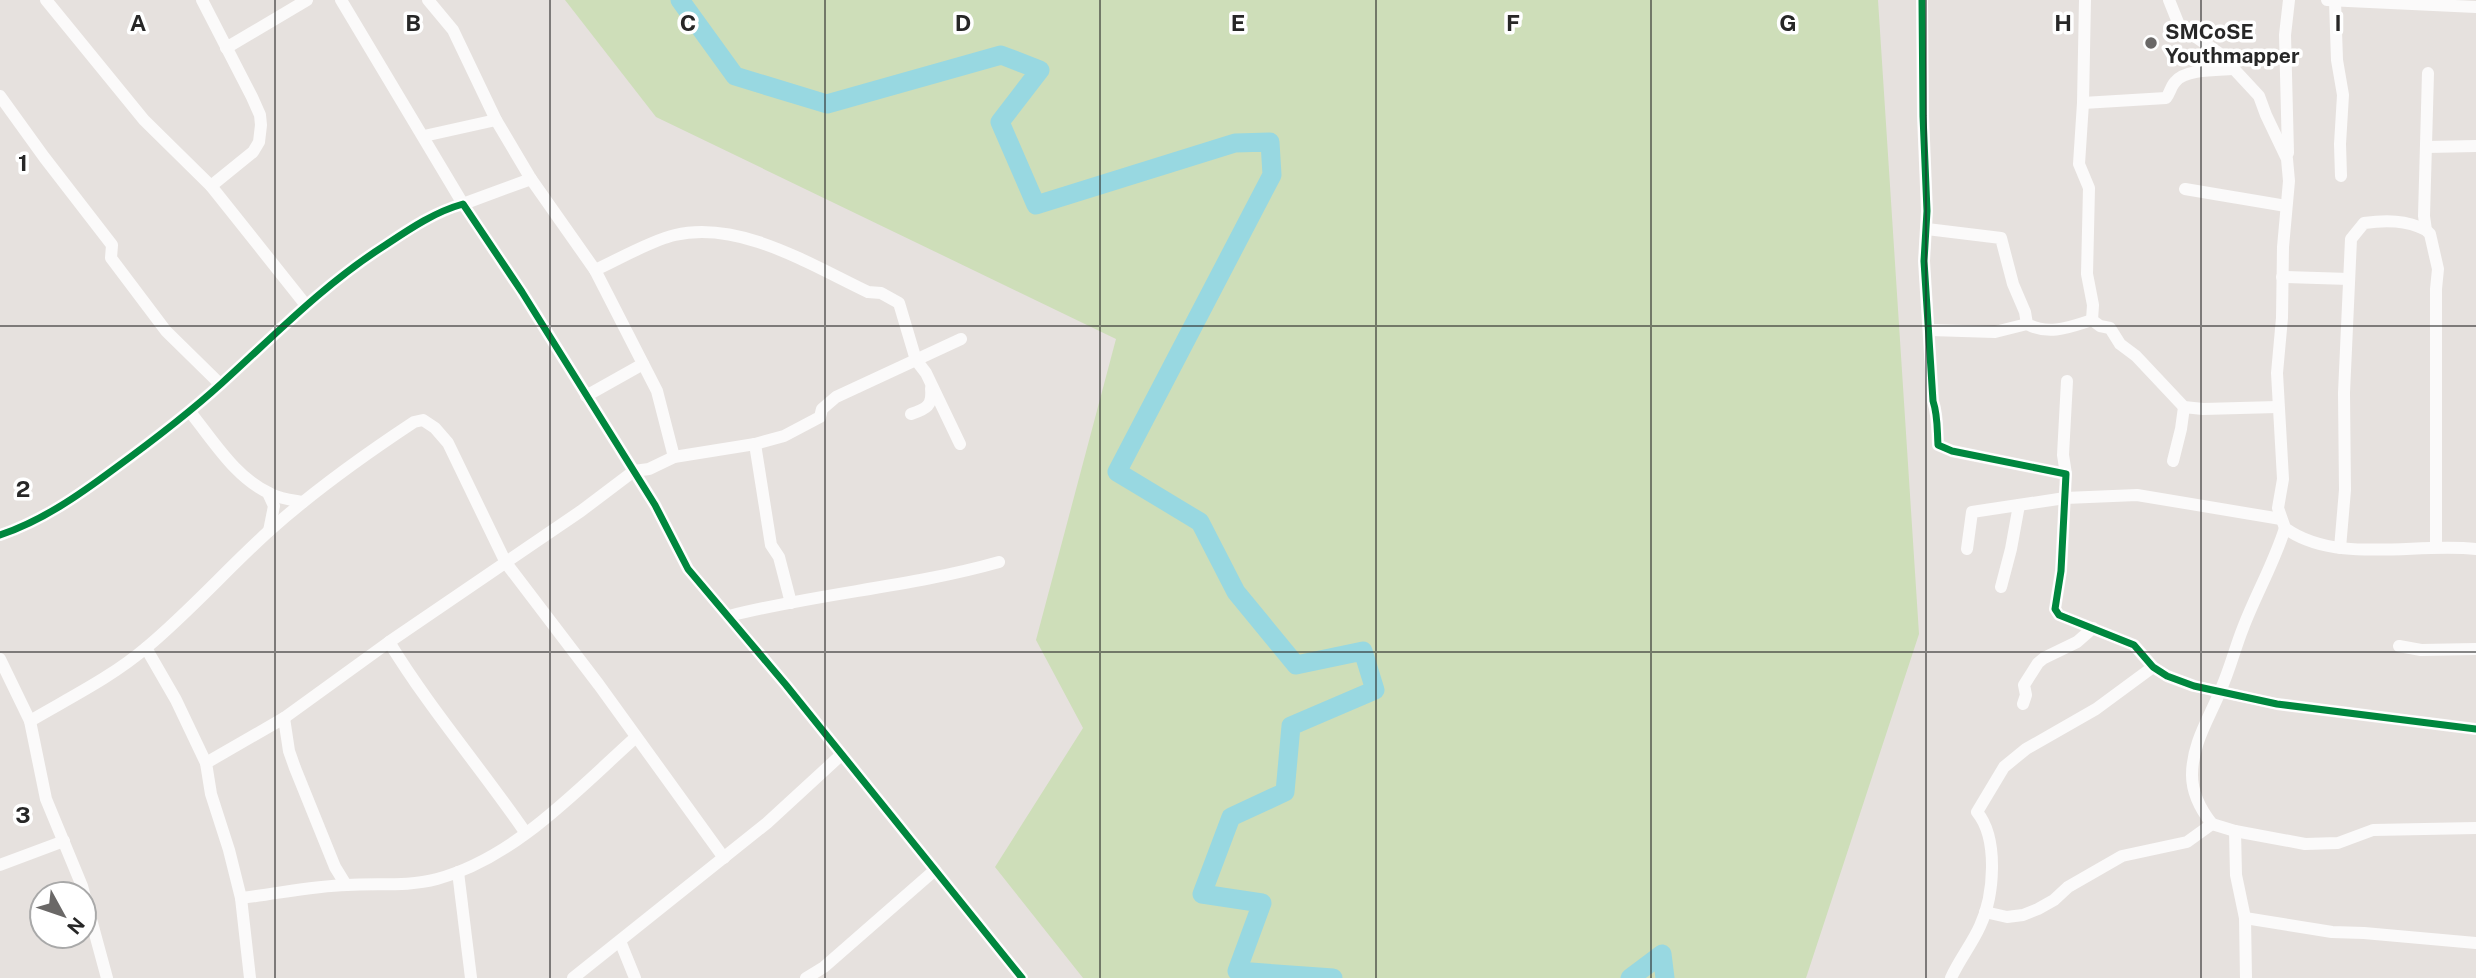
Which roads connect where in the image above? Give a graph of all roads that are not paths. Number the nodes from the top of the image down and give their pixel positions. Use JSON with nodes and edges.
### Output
{"nodes":[{"id":1,"x":46,"y":0,"type":"edge"},
{"id":2,"x":202,"y":0,"type":"edge"},
{"id":3,"x":307,"y":0,"type":"edge"},
{"id":4,"x":341,"y":0,"type":"edge"},
{"id":5,"x":428,"y":0,"type":"edge"},
{"id":6,"x":1922,"y":0,"type":"edge"},
{"id":7,"x":2085,"y":0,"type":"edge"},
{"id":8,"x":2169,"y":0,"type":"edge"},
{"id":9,"x":2289,"y":0,"type":"edge"},
{"id":10,"x":2327,"y":0,"type":"edge"},
{"id":11,"x":2335,"y":1,"type":"edge"},
{"id":12,"x":2476,"y":7,"type":"edge"},
{"id":13,"x":226,"y":48,"type":"junction"},
{"id":14,"x":2232,"y":69,"type":"junction"},
{"id":15,"x":2427,"y":73,"type":"dead end"},
{"id":16,"x":0,"y":96,"type":"edge"},
{"id":17,"x":2083,"y":103,"type":"junction"},
{"id":18,"x":496,"y":120,"type":"junction"},
{"id":19,"x":424,"y":136,"type":"junction"},
{"id":20,"x":2476,"y":146,"type":"edge"},
{"id":21,"x":2427,"y":147,"type":"junction"},
{"id":22,"x":2287,"y":159,"type":"junction"},
{"id":23,"x":2341,"y":176,"type":"dead end"},
{"id":24,"x":531,"y":179,"type":"junction"},
{"id":25,"x":211,"y":186,"type":"junction"},
{"id":26,"x":2185,"y":189,"type":"dead end"},
{"id":27,"x":463,"y":204,"type":"junction"},
{"id":28,"x":2286,"y":206,"type":"junction"},
{"id":29,"x":1927,"y":229,"type":"junction"},
{"id":30,"x":2426,"y":230,"type":"junction"},
{"id":31,"x":595,"y":270,"type":"junction"},
{"id":32,"x":2282,"y":277,"type":"junction"},
{"id":33,"x":2349,"y":279,"type":"junction"},
{"id":34,"x":305,"y":304,"type":"junction"},
{"id":35,"x":2092,"y":320,"type":"junction"},
{"id":36,"x":2027,"y":324,"type":"junction"},
{"id":37,"x":1930,"y":330,"type":"junction"},
{"id":38,"x":961,"y":338,"type":"dead end"},
{"id":39,"x":916,"y":360,"type":"junction"},
{"id":40,"x":643,"y":364,"type":"junction"},
{"id":41,"x":2067,"y":381,"type":"dead end"},
{"id":42,"x":220,"y":384,"type":"junction"},
{"id":43,"x":931,"y":388,"type":"junction"},
{"id":44,"x":586,"y":396,"type":"junction"},
{"id":45,"x":2184,"y":407,"type":"junction"},
{"id":46,"x":2277,"y":407,"type":"junction"},
{"id":47,"x":190,"y":412,"type":"junction"},
{"id":48,"x":911,"y":414,"type":"dead end"},
{"id":49,"x":755,"y":443,"type":"junction"},
{"id":50,"x":960,"y":444,"type":"dead end"},
{"id":51,"x":674,"y":457,"type":"junction"},
{"id":52,"x":2173,"y":461,"type":"dead end"},
{"id":53,"x":634,"y":471,"type":"junction"},
{"id":54,"x":2066,"y":474,"type":"junction"},
{"id":55,"x":268,"y":493,"type":"junction"},
{"id":56,"x":2065,"y":498,"type":"junction"},
{"id":57,"x":303,"y":502,"type":"junction"},
{"id":58,"x":2019,"y":505,"type":"junction"},
{"id":59,"x":2283,"y":524,"type":"junction"},
{"id":60,"x":269,"y":531,"type":"junction"},
{"id":61,"x":0,"y":535,"type":"edge"},
{"id":62,"x":2436,"y":547,"type":"junction"},
{"id":63,"x":2340,"y":548,"type":"junction"},
{"id":64,"x":1967,"y":549,"type":"dead end"},
{"id":65,"x":2476,"y":549,"type":"edge"},
{"id":66,"x":999,"y":562,"type":"dead end"},
{"id":67,"x":506,"y":563,"type":"junction"},
{"id":68,"x":2001,"y":587,"type":"dead end"},
{"id":69,"x":791,"y":603,"type":"junction"},
{"id":70,"x":729,"y":616,"type":"junction"},
{"id":71,"x":2093,"y":628,"type":"junction"},
{"id":72,"x":389,"y":642,"type":"junction"},
{"id":73,"x":2399,"y":646,"type":"dead end"},
{"id":74,"x":146,"y":648,"type":"junction"},
{"id":75,"x":2476,"y":649,"type":"edge"},
{"id":76,"x":0,"y":659,"type":"edge"},
{"id":77,"x":2152,"y":667,"type":"junction"},
{"id":78,"x":2220,"y":692,"type":"junction"},
{"id":79,"x":2023,"y":704,"type":"dead end"},
{"id":80,"x":284,"y":718,"type":"junction"},
{"id":81,"x":30,"y":720,"type":"junction"},
{"id":82,"x":2476,"y":729,"type":"edge"},
{"id":83,"x":636,"y":737,"type":"junction"},
{"id":84,"x":841,"y":755,"type":"junction"},
{"id":85,"x":206,"y":763,"type":"junction"},
{"id":86,"x":2212,"y":824,"type":"junction"},
{"id":87,"x":2476,"y":828,"type":"edge"},
{"id":88,"x":2235,"y":831,"type":"junction"},
{"id":89,"x":525,"y":832,"type":"junction"},
{"id":90,"x":64,"y":841,"type":"junction"},
{"id":91,"x":724,"y":859,"type":"junction"},
{"id":92,"x":0,"y":865,"type":"edge"},
{"id":93,"x":935,"y":870,"type":"junction"},
{"id":94,"x":458,"y":872,"type":"junction"},
{"id":95,"x":346,"y":885,"type":"junction"},
{"id":96,"x":241,"y":898,"type":"junction"},
{"id":97,"x":1985,"y":912,"type":"junction"},
{"id":98,"x":2245,"y":918,"type":"junction"},
{"id":99,"x":620,"y":941,"type":"junction"},
{"id":100,"x":2476,"y":943,"type":"edge"},
{"id":101,"x":824,"y":967,"type":"junction"},
{"id":102,"x":107,"y":978,"type":"edge"},
{"id":103,"x":250,"y":978,"type":"edge"},
{"id":104,"x":471,"y":978,"type":"edge"},
{"id":105,"x":573,"y":978,"type":"edge"},
{"id":106,"x":635,"y":978,"type":"edge"},
{"id":107,"x":806,"y":978,"type":"edge"},
{"id":108,"x":834,"y":978,"type":"edge"},
{"id":109,"x":1022,"y":978,"type":"edge"},
{"id":110,"x":1951,"y":978,"type":"edge"},
{"id":111,"x":2246,"y":978,"type":"edge"}],
"edges":[{"from":1,"to":25,"type":"street"},
{"from":2,"to":13,"type":"street"},
{"from":3,"to":13,"type":"street"},
{"from":4,"to":19,"type":"street"},
{"from":5,"to":18,"type":"street"},
{"from":6,"to":29,"type":"street"},
{"from":7,"to":17,"type":"street"},
{"from":8,"to":14,"type":"street"},
{"from":9,"to":22,"type":"street"},
{"from":10,"to":11,"type":"street"},
{"from":11,"to":12,"type":"street"},
{"from":11,"to":23,"type":"street"},
{"from":13,"to":25,"type":"street"},
{"from":14,"to":17,"type":"street"},
{"from":14,"to":22,"type":"street"},
{"from":15,"to":21,"type":"street"},
{"from":16,"to":42,"type":"street"},
{"from":17,"to":35,"type":"street"},
{"from":18,"to":19,"type":"street"},
{"from":18,"to":24,"type":"street"},
{"from":19,"to":27,"type":"street"},
{"from":20,"to":21,"type":"street"},
{"from":21,"to":30,"type":"street"},
{"from":22,"to":28,"type":"street"},
{"from":24,"to":27,"type":"street"},
{"from":24,"to":31,"type":"street"},
{"from":25,"to":34,"type":"street"},
{"from":26,"to":28,"type":"street"},
{"from":27,"to":34,"type":"street"},
{"from":27,"to":44,"type":"street"},
{"from":28,"to":32,"type":"street"},
{"from":29,"to":36,"type":"street"},
{"from":29,"to":37,"type":"street"},
{"from":30,"to":33,"type":"street"},
{"from":30,"to":62,"type":"street"},
{"from":31,"to":39,"type":"street"},
{"from":31,"to":40,"type":"street"},
{"from":32,"to":33,"type":"street"},
{"from":32,"to":46,"type":"street"},
{"from":33,"to":63,"type":"street"},
{"from":34,"to":42,"type":"street"},
{"from":35,"to":36,"type":"street"},
{"from":35,"to":45,"type":"street"},
{"from":36,"to":37,"type":"street"},
{"from":37,"to":54,"type":"street"},
{"from":38,"to":39,"type":"street"},
{"from":39,"to":43,"type":"street"},
{"from":39,"to":49,"type":"street"},
{"from":40,"to":44,"type":"street"},
{"from":40,"to":51,"type":"street"},
{"from":41,"to":54,"type":"street"},
{"from":42,"to":47,"type":"street"},
{"from":43,"to":48,"type":"street"},
{"from":43,"to":50,"type":"street"},
{"from":44,"to":53,"type":"street"},
{"from":45,"to":46,"type":"street"},
{"from":45,"to":52,"type":"street"},
{"from":46,"to":59,"type":"street"},
{"from":47,"to":55,"type":"street"},
{"from":47,"to":61,"type":"street"},
{"from":49,"to":51,"type":"street"},
{"from":49,"to":69,"type":"street"},
{"from":51,"to":53,"type":"street"},
{"from":53,"to":67,"type":"street"},
{"from":53,"to":70,"type":"street"},
{"from":54,"to":56,"type":"street"},
{"from":55,"to":57,"type":"street"},
{"from":55,"to":60,"type":"street"},
{"from":56,"to":58,"type":"street"},
{"from":56,"to":59,"type":"street"},
{"from":56,"to":71,"type":"street"},
{"from":57,"to":60,"type":"street"},
{"from":57,"to":67,"type":"street"},
{"from":58,"to":64,"type":"street"},
{"from":58,"to":68,"type":"street"},
{"from":59,"to":63,"type":"street"},
{"from":59,"to":78,"type":"street"},
{"from":60,"to":74,"type":"street"},
{"from":62,"to":63,"type":"street"},
{"from":62,"to":65,"type":"street"},
{"from":66,"to":69,"type":"street"},
{"from":67,"to":72,"type":"street"},
{"from":67,"to":83,"type":"street"},
{"from":69,"to":70,"type":"street"},
{"from":70,"to":84,"type":"street"},
{"from":71,"to":77,"type":"street"},
{"from":71,"to":79,"type":"street"},
{"from":72,"to":80,"type":"street"},
{"from":72,"to":89,"type":"street"},
{"from":73,"to":75,"type":"street"},
{"from":74,"to":81,"type":"street"},
{"from":74,"to":85,"type":"street"},
{"from":76,"to":81,"type":"street"},
{"from":77,"to":78,"type":"street"},
{"from":77,"to":97,"type":"street"},
{"from":78,"to":82,"type":"street"},
{"from":78,"to":86,"type":"street"},
{"from":80,"to":85,"type":"street"},
{"from":80,"to":95,"type":"street"},
{"from":81,"to":90,"type":"street"},
{"from":83,"to":89,"type":"street"},
{"from":83,"to":91,"type":"street"},
{"from":84,"to":91,"type":"street"},
{"from":84,"to":93,"type":"street"},
{"from":85,"to":96,"type":"street"},
{"from":86,"to":88,"type":"street"},
{"from":86,"to":97,"type":"street"},
{"from":87,"to":88,"type":"street"},
{"from":88,"to":98,"type":"street"},
{"from":89,"to":94,"type":"street"},
{"from":90,"to":92,"type":"street"},
{"from":90,"to":102,"type":"street"},
{"from":91,"to":99,"type":"street"},
{"from":93,"to":101,"type":"street"},
{"from":93,"to":109,"type":"street"},
{"from":94,"to":95,"type":"street"},
{"from":94,"to":104,"type":"street"},
{"from":95,"to":96,"type":"street"},
{"from":96,"to":103,"type":"street"},
{"from":97,"to":110,"type":"street"},
{"from":98,"to":100,"type":"street"},
{"from":98,"to":111,"type":"street"},
{"from":99,"to":105,"type":"street"},
{"from":99,"to":106,"type":"street"},
{"from":101,"to":107,"type":"street"},
{"from":101,"to":108,"type":"street"}]}
